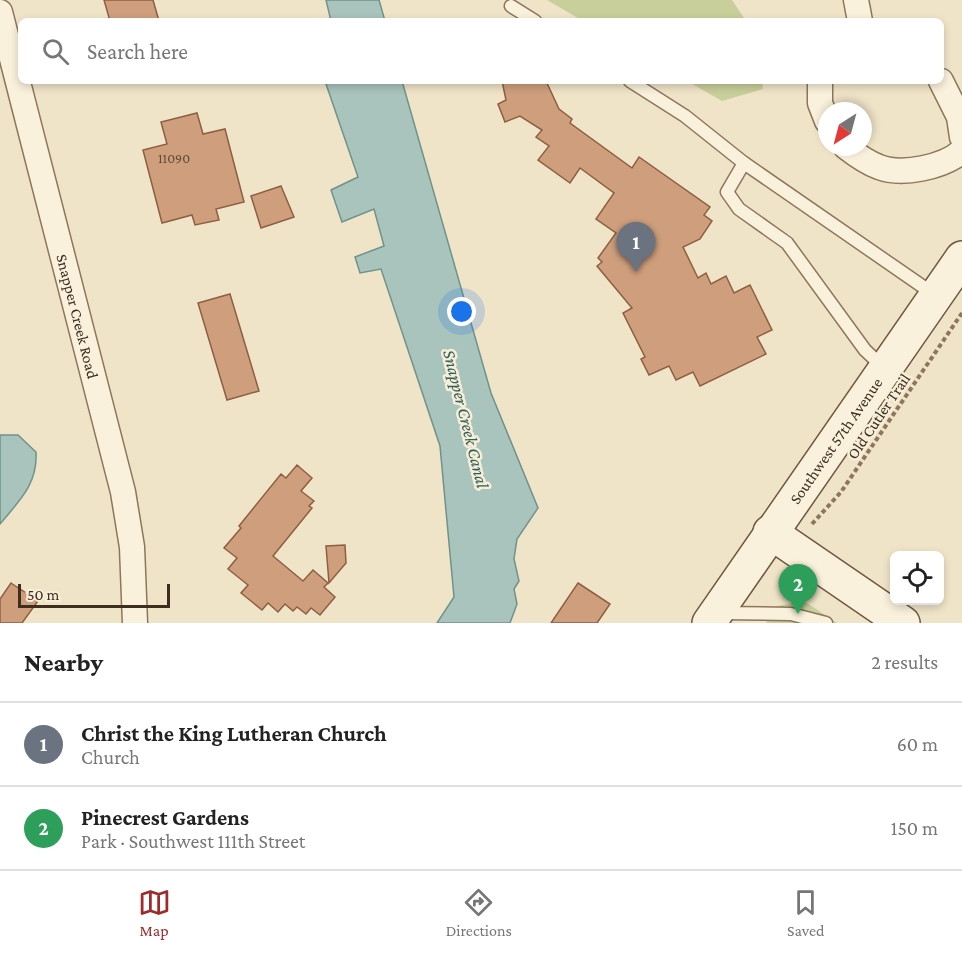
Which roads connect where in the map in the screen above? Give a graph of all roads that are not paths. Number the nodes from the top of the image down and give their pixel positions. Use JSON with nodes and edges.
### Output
{"nodes":[{"id":1,"x":856,"y":0,"type":"edge"},
{"id":2,"x":511,"y":6,"type":"dead end"},
{"id":3,"x":0,"y":12,"type":"edge"},
{"id":4,"x":530,"y":18,"type":"edge"},
{"id":5,"x":859,"y":18,"type":"edge"},
{"id":6,"x":7,"y":79,"type":"edge"},
{"id":7,"x":635,"y":84,"type":"edge"},
{"id":8,"x":820,"y":84,"type":"edge"},
{"id":9,"x":942,"y":84,"type":"edge"},
{"id":10,"x":820,"y":102,"type":"edge"},
{"id":11,"x":962,"y":137,"type":"edge"},
{"id":12,"x":962,"y":151,"type":"edge"},
{"id":13,"x":861,"y":156,"type":"edge"},
{"id":14,"x":744,"y":164,"type":"junction"},
{"id":15,"x":962,"y":258,"type":"edge"},
{"id":16,"x":949,"y":304,"type":"edge"},
{"id":17,"x":885,"y":369,"type":"junction"},
{"id":18,"x":770,"y":532,"type":"junction"},
{"id":19,"x":712,"y":618,"type":"edge"},
{"id":20,"x":135,"y":623,"type":"edge"},
{"id":21,"x":826,"y":623,"type":"edge"},
{"id":22,"x":903,"y":623,"type":"edge"}],
"edges":[{"from":1,"to":5,"type":"street"},
{"from":2,"to":4,"type":"lane"},
{"from":3,"to":6,"type":"street","name":"Snapper Creek Road"},
{"from":6,"to":20,"type":"street","name":"Snapper Creek Road"},
{"from":7,"to":14,"type":"lane"},
{"from":8,"to":10,"type":"street"},
{"from":9,"to":11,"type":"street"},
{"from":12,"to":13,"type":"street"},
{"from":14,"to":16,"type":"lane"},
{"from":14,"to":17,"type":"lane"},
{"from":15,"to":16,"type":"main road","name":"Southwest 57th Avenue"},
{"from":16,"to":17,"type":"main road","name":"Southwest 57th Avenue"},
{"from":17,"to":18,"type":"main road","name":"Southwest 57th Avenue"},
{"from":18,"to":19,"type":"main road","name":"Southwest 57th Avenue"},
{"from":18,"to":22,"type":"main road"},
{"from":19,"to":21,"type":"lane"}]}
